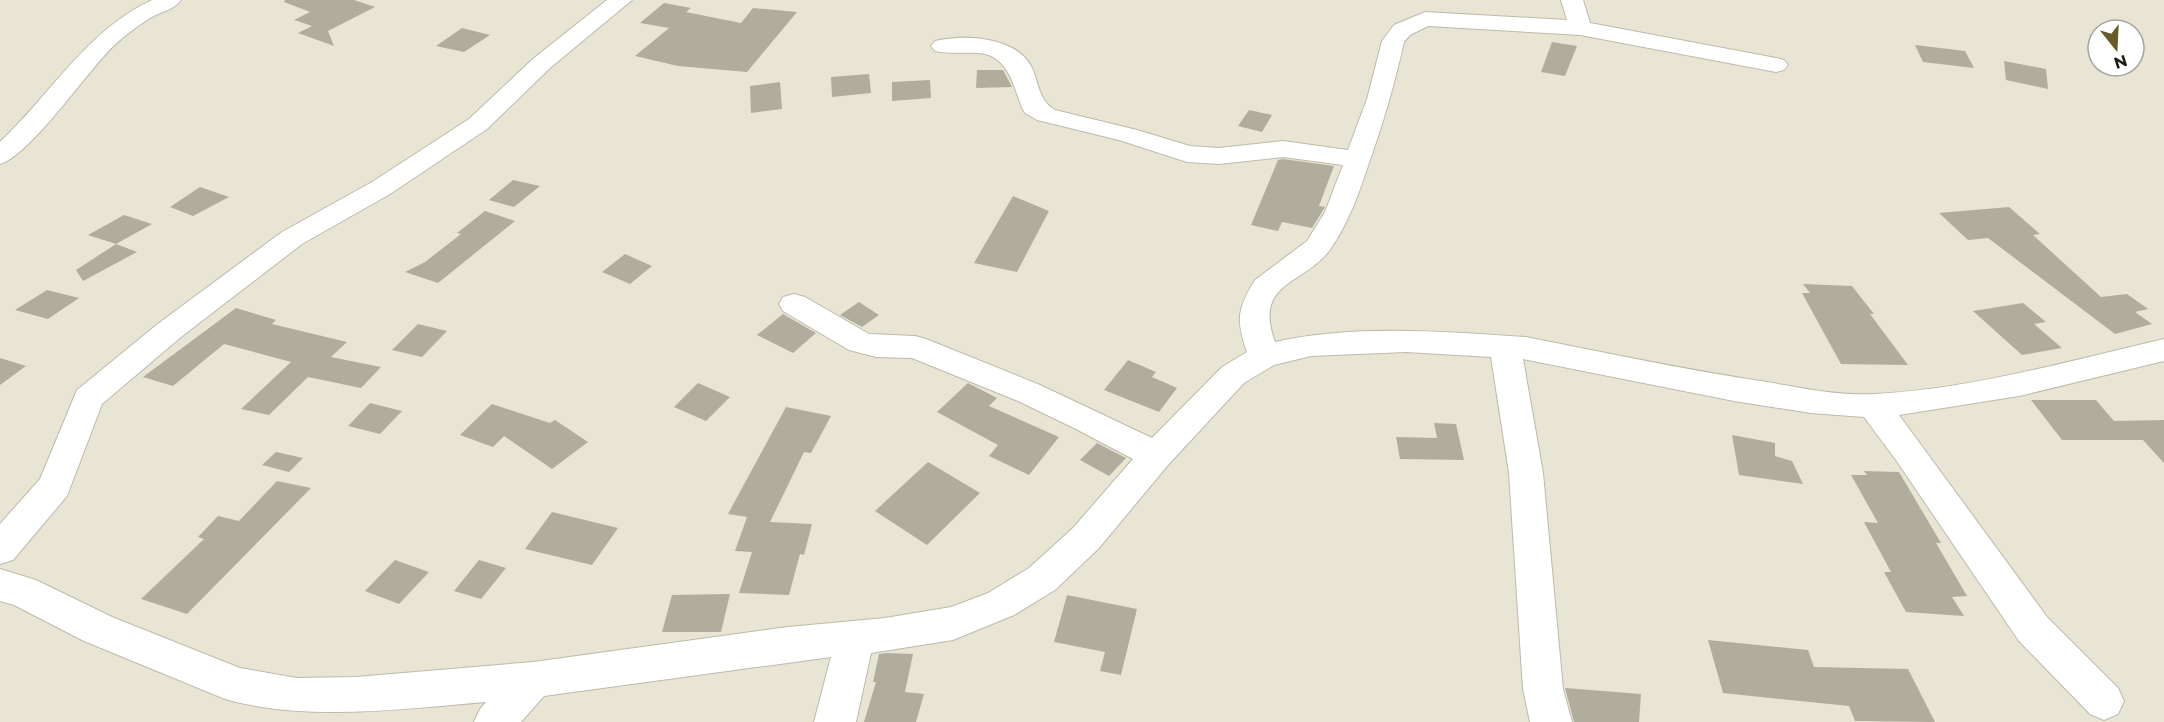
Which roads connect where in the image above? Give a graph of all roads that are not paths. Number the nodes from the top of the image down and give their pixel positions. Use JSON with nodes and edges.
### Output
{"nodes":[{"id":1,"x":170,"y":0,"type":"edge"},
{"id":2,"x":621,"y":0,"type":"edge"},
{"id":3,"x":1572,"y":0,"type":"edge"},
{"id":4,"x":1428,"y":10,"type":"edge"},
{"id":5,"x":1580,"y":28,"type":"junction"},
{"id":6,"x":943,"y":46,"type":"dead end"},
{"id":7,"x":1776,"y":65,"type":"dead end"},
{"id":8,"x":0,"y":156,"type":"edge"},
{"id":9,"x":1356,"y":159,"type":"junction"},
{"id":10,"x":794,"y":304,"type":"dead end"},
{"id":11,"x":1505,"y":346,"type":"junction"},
{"id":12,"x":2164,"y":350,"type":"edge"},
{"id":13,"x":1264,"y":356,"type":"junction"},
{"id":14,"x":1873,"y":406,"type":"junction"},
{"id":15,"x":1156,"y":456,"type":"junction"},
{"id":16,"x":0,"y":549,"type":"edge"},
{"id":17,"x":0,"y":585,"type":"edge"},
{"id":18,"x":855,"y":638,"type":"junction"},
{"id":19,"x":533,"y":680,"type":"junction"},
{"id":20,"x":2104,"y":701,"type":"dead end"},
{"id":21,"x":495,"y":722,"type":"edge"},
{"id":22,"x":835,"y":722,"type":"edge"},
{"id":23,"x":1551,"y":722,"type":"edge"}],
"edges":[{"from":1,"to":8,"type":"street"},
{"from":2,"to":16,"type":"street"},
{"from":3,"to":5,"type":"street"},
{"from":4,"to":5,"type":"street"},
{"from":4,"to":9,"type":"street"},
{"from":5,"to":7,"type":"street"},
{"from":6,"to":9,"type":"street"},
{"from":9,"to":13,"type":"street"},
{"from":10,"to":15,"type":"street"},
{"from":11,"to":13,"type":"street"},
{"from":11,"to":14,"type":"street"},
{"from":11,"to":23,"type":"street"},
{"from":12,"to":14,"type":"street"},
{"from":13,"to":15,"type":"street"},
{"from":14,"to":20,"type":"street"},
{"from":15,"to":18,"type":"street"},
{"from":17,"to":19,"type":"street"},
{"from":18,"to":19,"type":"street"},
{"from":18,"to":22,"type":"street"},
{"from":19,"to":21,"type":"street"}]}
